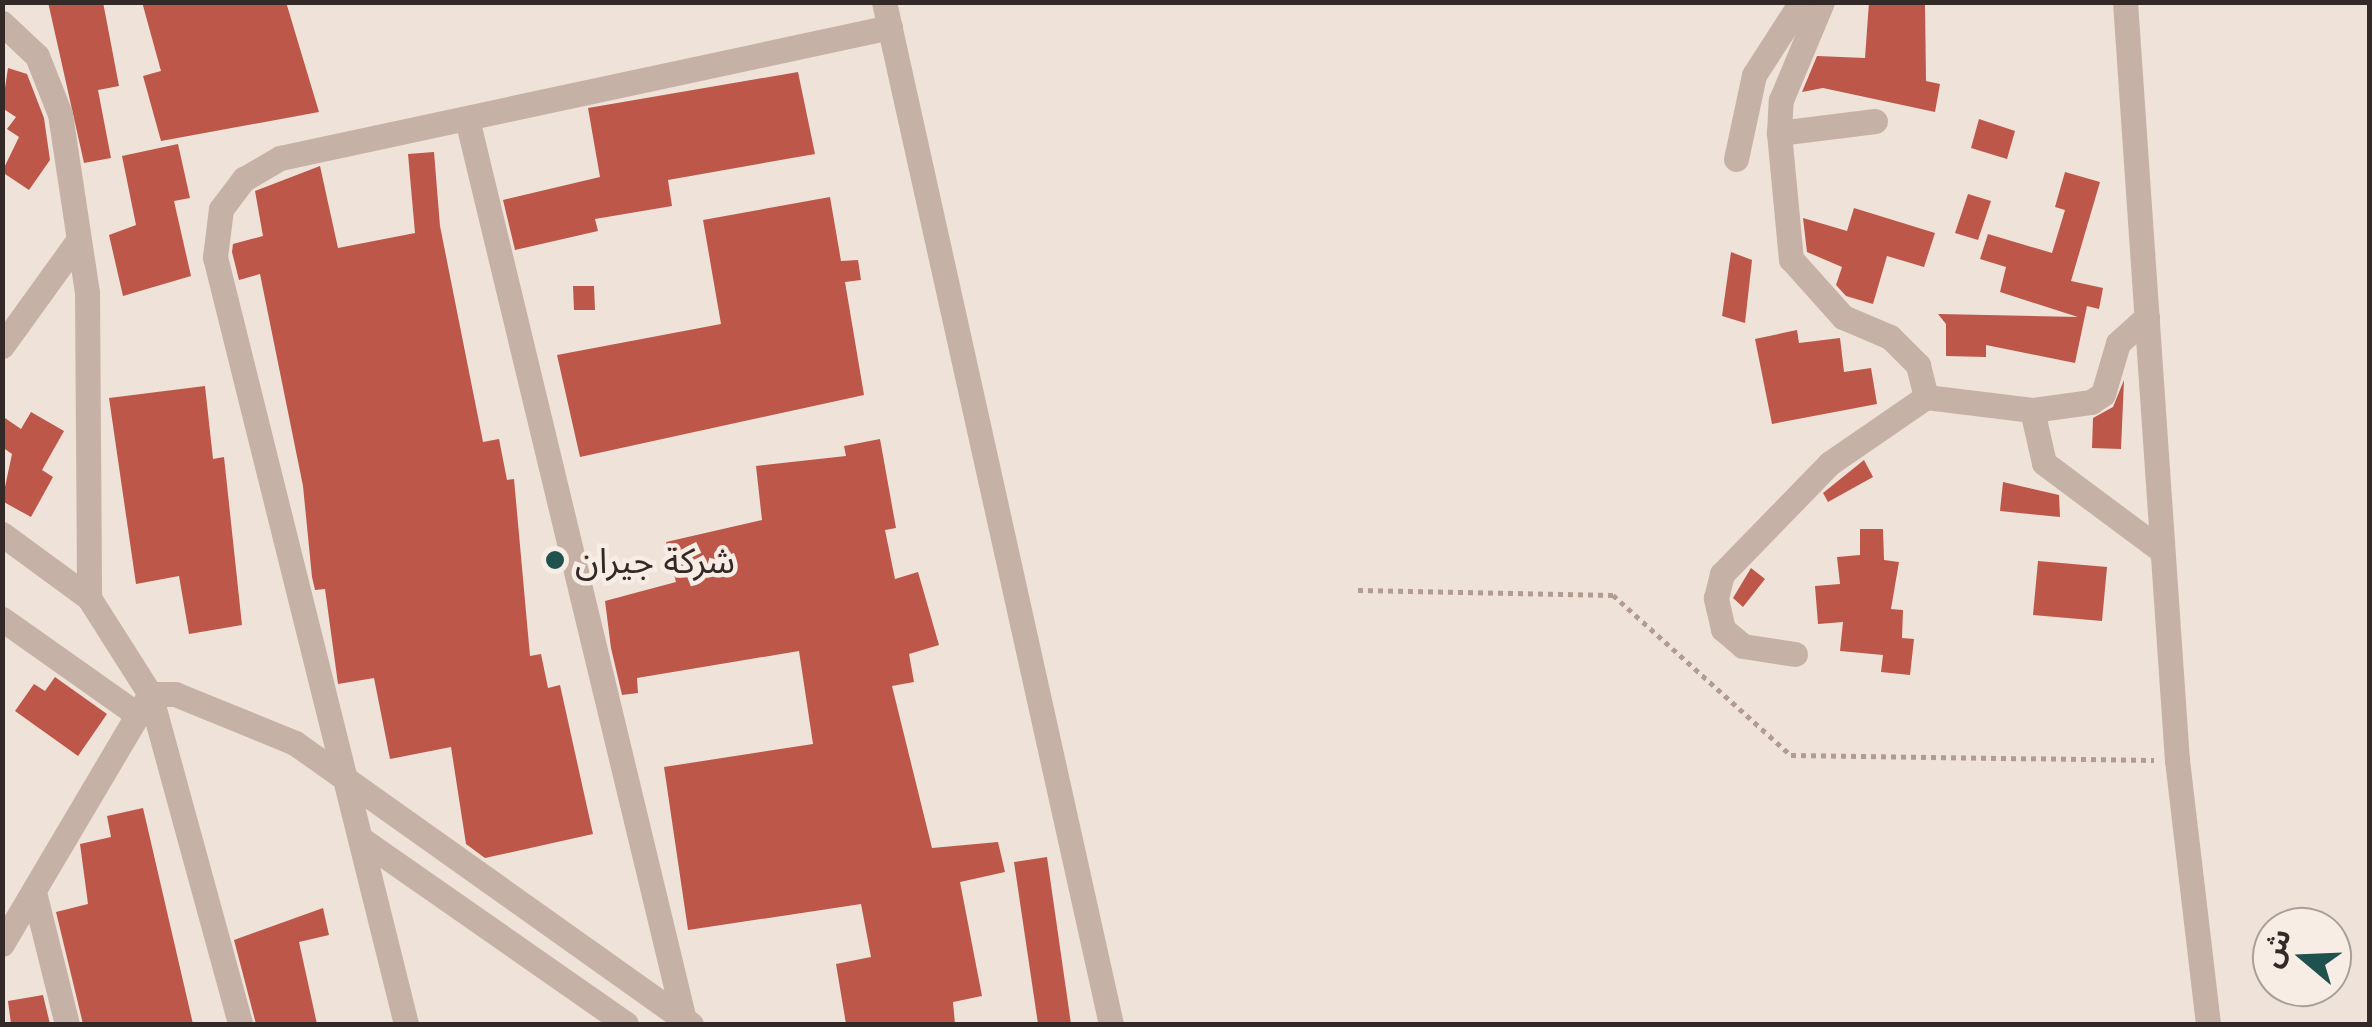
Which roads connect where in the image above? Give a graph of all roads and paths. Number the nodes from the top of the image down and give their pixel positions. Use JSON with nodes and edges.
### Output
{"nodes":[{"id":1,"x":13,"y":2,"type":"edge"},
{"id":2,"x":1801,"y":2,"type":"edge"},
{"id":3,"x":1822,"y":2,"type":"edge"},
{"id":4,"x":2125,"y":2,"type":"edge"},
{"id":5,"x":2,"y":10,"type":"edge"},
{"id":6,"x":887,"y":14,"type":"edge"},
{"id":7,"x":2,"y":23,"type":"edge"},
{"id":8,"x":1875,"y":120,"type":"dead end"},
{"id":9,"x":468,"y":123,"type":"junction"},
{"id":10,"x":1779,"y":133,"type":"junction"},
{"id":11,"x":1736,"y":159,"type":"dead end"},
{"id":12,"x":77,"y":242,"type":"junction"},
{"id":13,"x":2146,"y":318,"type":"junction"},
{"id":14,"x":2,"y":346,"type":"edge"},
{"id":15,"x":1926,"y":397,"type":"junction"},
{"id":16,"x":2032,"y":410,"type":"junction"},
{"id":17,"x":2,"y":534,"type":"edge"},
{"id":18,"x":2162,"y":551,"type":"junction"},
{"id":19,"x":1358,"y":590,"type":"dead end"},
{"id":20,"x":89,"y":598,"type":"junction"},
{"id":21,"x":2,"y":619,"type":"edge"},
{"id":22,"x":1795,"y":654,"type":"dead end"},
{"id":23,"x":144,"y":705,"type":"junction"},
{"id":24,"x":2177,"y":760,"type":"junction"},
{"id":25,"x":347,"y":786,"type":"junction"},
{"id":26,"x":361,"y":839,"type":"junction"},
{"id":27,"x":34,"y":892,"type":"junction"},
{"id":28,"x":2,"y":944,"type":"edge"},
{"id":29,"x":687,"y":1023,"type":"edge"},
{"id":30,"x":67,"y":1024,"type":"edge"},
{"id":31,"x":240,"y":1024,"type":"edge"},
{"id":32,"x":406,"y":1024,"type":"edge"},
{"id":33,"x":626,"y":1024,"type":"edge"},
{"id":34,"x":1111,"y":1024,"type":"edge"},
{"id":35,"x":2208,"y":1024,"type":"edge"}],
"edges":[{"from":1,"to":5,"type":"street"},
{"from":2,"to":11,"type":"street"},
{"from":3,"to":10,"type":"street"},
{"from":4,"to":13,"type":"street"},
{"from":6,"to":9,"type":"street"},
{"from":6,"to":34,"type":"street"},
{"from":7,"to":12,"type":"street"},
{"from":8,"to":10,"type":"street"},
{"from":9,"to":25,"type":"street"},
{"from":9,"to":29,"type":"street"},
{"from":10,"to":15,"type":"street"},
{"from":12,"to":14,"type":"street"},
{"from":12,"to":20,"type":"street"},
{"from":13,"to":16,"type":"street"},
{"from":13,"to":18,"type":"street"},
{"from":15,"to":16,"type":"street"},
{"from":15,"to":22,"type":"street"},
{"from":16,"to":18,"type":"street"},
{"from":17,"to":20,"type":"street"},
{"from":18,"to":24,"type":"street"},
{"from":19,"to":24,"type":"path"},
{"from":20,"to":23,"type":"street"},
{"from":21,"to":23,"type":"street"},
{"from":23,"to":25,"type":"street"},
{"from":23,"to":27,"type":"street"},
{"from":23,"to":31,"type":"street"},
{"from":24,"to":35,"type":"street"},
{"from":25,"to":26,"type":"street"},
{"from":25,"to":29,"type":"street"},
{"from":26,"to":32,"type":"street"},
{"from":26,"to":33,"type":"street"},
{"from":27,"to":28,"type":"street"},
{"from":27,"to":30,"type":"street"}]}
